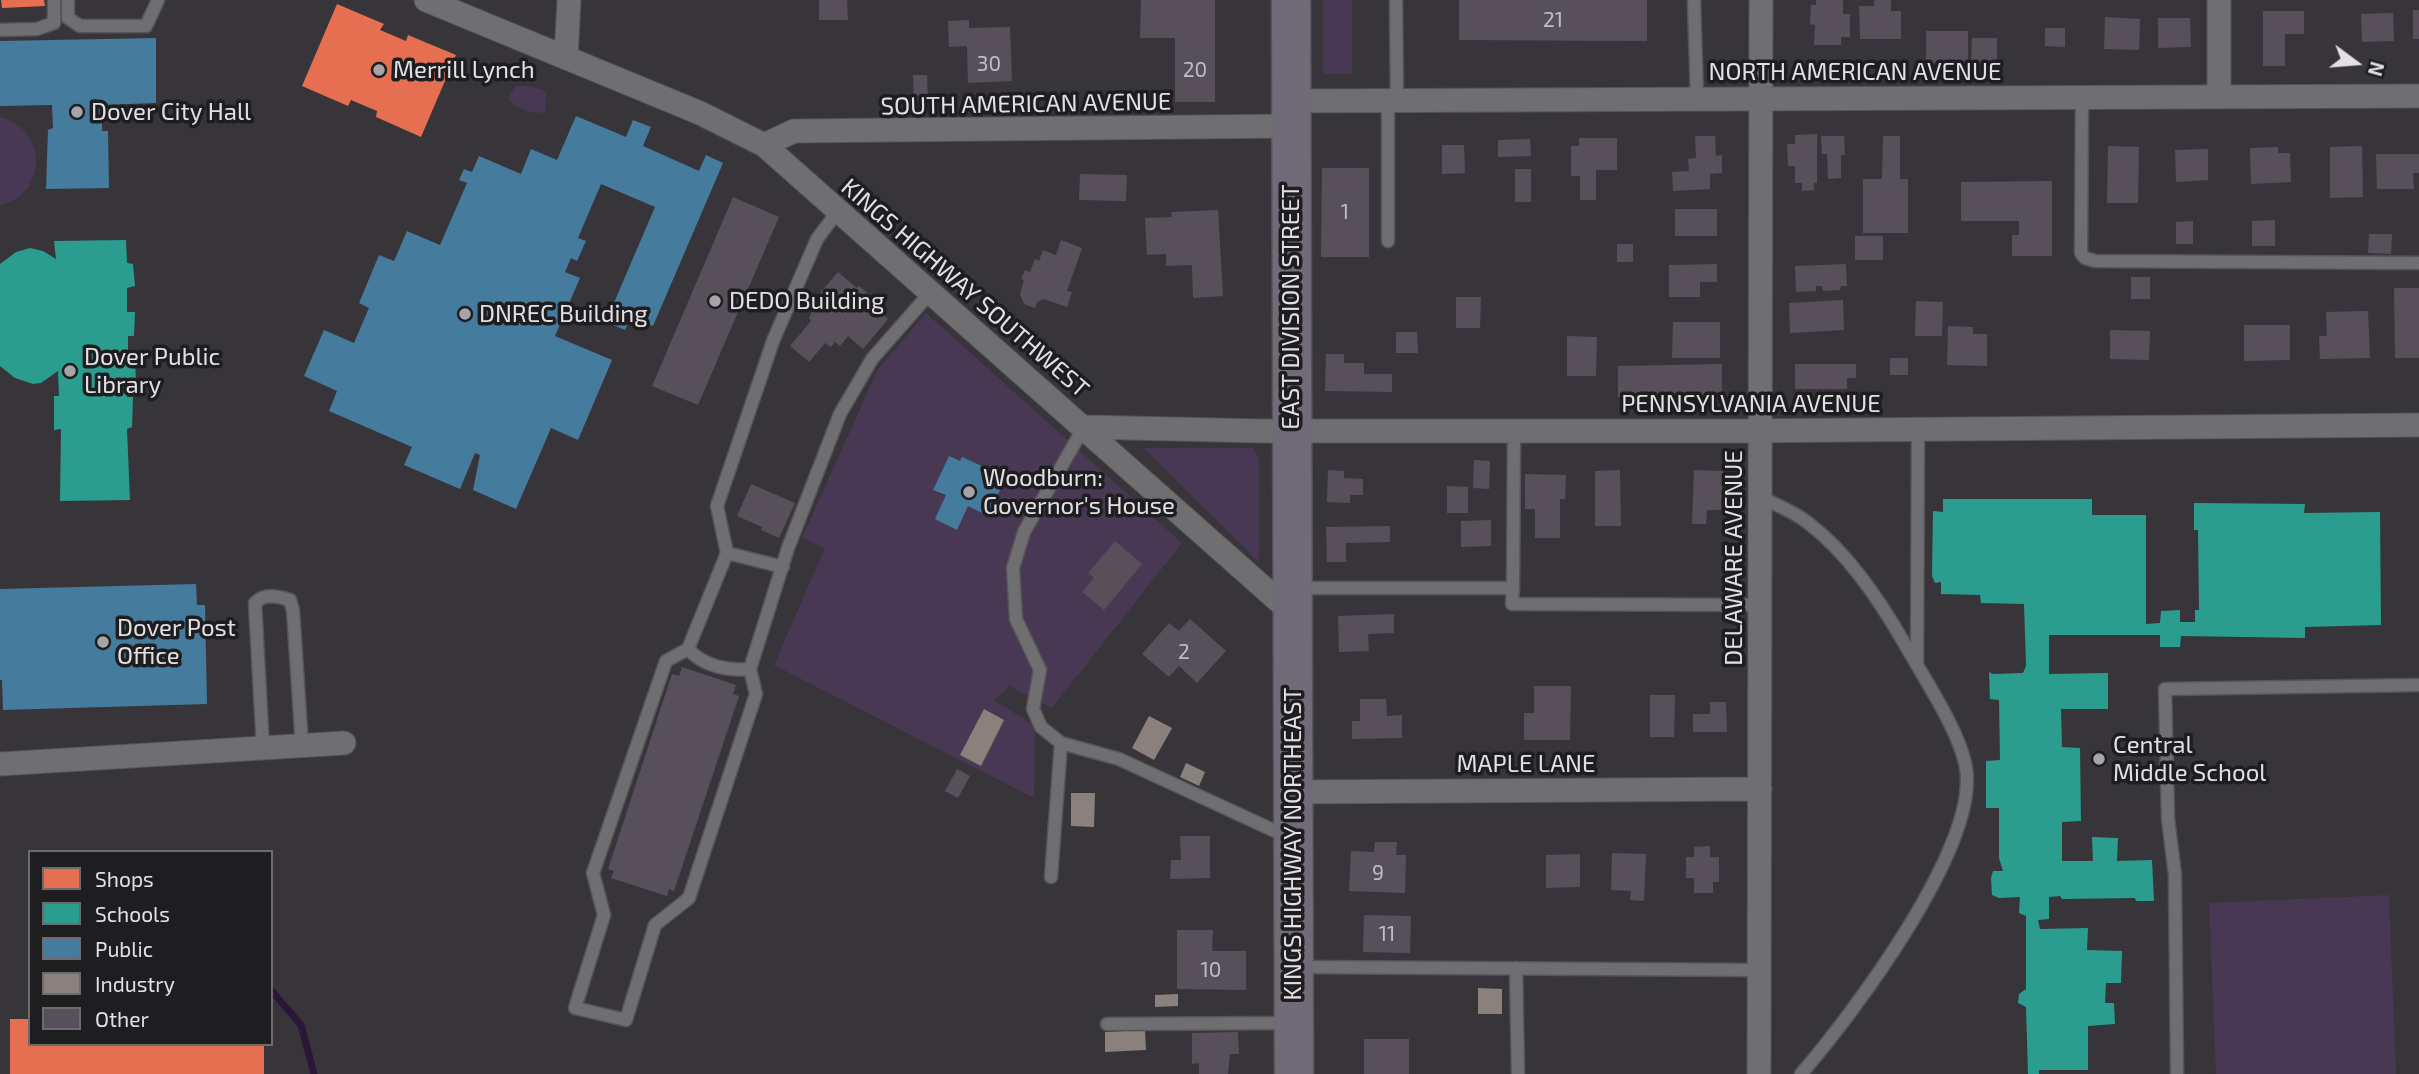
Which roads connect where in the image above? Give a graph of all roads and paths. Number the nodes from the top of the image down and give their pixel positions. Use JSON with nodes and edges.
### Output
{"nodes":[{"id":1,"x":54,"y":0,"type":"edge"},
{"id":2,"x":68,"y":0,"type":"edge"},
{"id":3,"x":158,"y":0,"type":"edge"},
{"id":4,"x":426,"y":0,"type":"edge"},
{"id":5,"x":569,"y":0,"type":"edge"},
{"id":6,"x":1291,"y":0,"type":"edge"},
{"id":7,"x":1396,"y":0,"type":"edge"},
{"id":8,"x":1695,"y":0,"type":"edge"},
{"id":9,"x":1761,"y":0,"type":"edge"},
{"id":10,"x":2219,"y":0,"type":"edge"},
{"id":11,"x":0,"y":30,"type":"edge"},
{"id":12,"x":566,"y":58,"type":"junction"},
{"id":13,"x":2419,"y":96,"type":"edge"},
{"id":14,"x":2082,"y":97,"type":"junction"},
{"id":15,"x":2219,"y":97,"type":"junction"},
{"id":16,"x":1697,"y":99,"type":"junction"},
{"id":17,"x":1762,"y":99,"type":"junction"},
{"id":18,"x":1393,"y":100,"type":"junction"},
{"id":19,"x":1292,"y":114,"type":"junction"},
{"id":20,"x":764,"y":145,"type":"junction"},
{"id":21,"x":838,"y":211,"type":"junction"},
{"id":22,"x":1388,"y":242,"type":"dead end"},
{"id":23,"x":2419,"y":263,"type":"edge"},
{"id":24,"x":930,"y":293,"type":"junction"},
{"id":25,"x":2419,"y":425,"type":"edge"},
{"id":26,"x":1084,"y":427,"type":"junction"},
{"id":27,"x":1917,"y":429,"type":"junction"},
{"id":28,"x":1291,"y":431,"type":"junction"},
{"id":29,"x":1514,"y":431,"type":"junction"},
{"id":30,"x":1760,"y":431,"type":"junction"},
{"id":31,"x":1760,"y":497,"type":"junction"},
{"id":32,"x":727,"y":553,"type":"junction"},
{"id":33,"x":783,"y":567,"type":"junction"},
{"id":34,"x":1513,"y":589,"type":"junction"},
{"id":35,"x":1293,"y":601,"type":"junction"},
{"id":36,"x":1760,"y":605,"type":"junction"},
{"id":37,"x":688,"y":649,"type":"junction"},
{"id":38,"x":1917,"y":666,"type":"junction"},
{"id":39,"x":750,"y":669,"type":"junction"},
{"id":40,"x":2419,"y":685,"type":"edge"},
{"id":41,"x":344,"y":743,"type":"dead end"},
{"id":42,"x":1061,"y":743,"type":"junction"},
{"id":43,"x":302,"y":746,"type":"junction"},
{"id":44,"x":263,"y":748,"type":"junction"},
{"id":45,"x":0,"y":764,"type":"edge"},
{"id":46,"x":1760,"y":789,"type":"junction"},
{"id":47,"x":1293,"y":792,"type":"junction"},
{"id":48,"x":1293,"y":839,"type":"junction"},
{"id":49,"x":1051,"y":877,"type":"dead end"},
{"id":50,"x":1294,"y":967,"type":"junction"},
{"id":51,"x":1516,"y":968,"type":"junction"},
{"id":52,"x":1760,"y":970,"type":"junction"},
{"id":53,"x":1294,"y":1023,"type":"junction"},
{"id":54,"x":1107,"y":1024,"type":"dead end"},
{"id":55,"x":1294,"y":1074,"type":"edge"},
{"id":56,"x":1518,"y":1074,"type":"edge"},
{"id":57,"x":1759,"y":1074,"type":"edge"},
{"id":58,"x":1801,"y":1074,"type":"edge"},
{"id":59,"x":2177,"y":1074,"type":"edge"}],
"edges":[{"from":1,"to":11,"type":"lane"},
{"from":2,"to":3,"type":"lane"},
{"from":4,"to":12,"type":"street","name":"KINGS HIGHWAY SOUTHWEST"},
{"from":5,"to":12,"type":"street"},
{"from":6,"to":19,"type":"highway","name":"EAST DIVISION STREET"},
{"from":7,"to":18,"type":"lane"},
{"from":8,"to":16,"type":"lane"},
{"from":9,"to":17,"type":"street","name":"DELAWARE AVENUE"},
{"from":10,"to":15,"type":"street"},
{"from":12,"to":20,"type":"street","name":"KINGS HIGHWAY SOUTHWEST"},
{"from":13,"to":15,"type":"street","name":"NORTH AMERICAN AVENUE"},
{"from":14,"to":15,"type":"street","name":"NORTH AMERICAN AVENUE"},
{"from":14,"to":17,"type":"street","name":"NORTH AMERICAN AVENUE"},
{"from":14,"to":23,"type":"lane"},
{"from":16,"to":17,"type":"street","name":"NORTH AMERICAN AVENUE"},
{"from":16,"to":18,"type":"street","name":"NORTH AMERICAN AVENUE"},
{"from":17,"to":30,"type":"street","name":"DELAWARE AVENUE"},
{"from":18,"to":19,"type":"street","name":"NORTH AMERICAN AVENUE"},
{"from":18,"to":22,"type":"lane"},
{"from":19,"to":20,"type":"street","name":"SOUTH AMERICAN AVENUE"},
{"from":19,"to":28,"type":"highway","name":"EAST DIVISION STREET"},
{"from":20,"to":21,"type":"street","name":"KINGS HIGHWAY SOUTHWEST"},
{"from":21,"to":24,"type":"street","name":"KINGS HIGHWAY SOUTHWEST"},
{"from":21,"to":32,"type":"lane"},
{"from":24,"to":26,"type":"street","name":"KINGS HIGHWAY SOUTHWEST"},
{"from":24,"to":33,"type":"lane"},
{"from":25,"to":27,"type":"street","name":"PENNSYLVANIA AVENUE"},
{"from":26,"to":28,"type":"street","name":"PENNSYLVANIA AVENUE"},
{"from":26,"to":35,"type":"street","name":"KINGS HIGHWAY SOUTHWEST"},
{"from":26,"to":42,"type":"lane"},
{"from":27,"to":30,"type":"street","name":"PENNSYLVANIA AVENUE"},
{"from":27,"to":38,"type":"lane"},
{"from":28,"to":29,"type":"street","name":"PENNSYLVANIA AVENUE"},
{"from":28,"to":35,"type":"highway","name":"EAST DIVISION STREET"},
{"from":29,"to":30,"type":"street","name":"PENNSYLVANIA AVENUE"},
{"from":29,"to":34,"type":"lane"},
{"from":30,"to":31,"type":"street","name":"DELAWARE AVENUE"},
{"from":31,"to":36,"type":"street","name":"DELAWARE AVENUE"},
{"from":31,"to":38,"type":"lane"},
{"from":32,"to":33,"type":"lane"},
{"from":32,"to":37,"type":"lane"},
{"from":33,"to":39,"type":"lane"},
{"from":34,"to":35,"type":"lane"},
{"from":34,"to":36,"type":"lane"},
{"from":35,"to":47,"type":"highway","name":"KINGS HIGHWAY NORTHEAST"},
{"from":36,"to":46,"type":"street","name":"DELAWARE AVENUE"},
{"from":37,"to":39,"type":"lane"},
{"from":37,"to":39,"type":"lane"},
{"from":38,"to":58,"type":"lane"},
{"from":40,"to":59,"type":"lane"},
{"from":41,"to":43,"type":"street"},
{"from":42,"to":48,"type":"lane"},
{"from":42,"to":49,"type":"lane"},
{"from":43,"to":44,"type":"street"},
{"from":43,"to":44,"type":"lane"},
{"from":44,"to":45,"type":"street"},
{"from":46,"to":47,"type":"street","name":"MAPLE LANE"},
{"from":46,"to":52,"type":"street","name":"DELAWARE AVENUE"},
{"from":47,"to":48,"type":"highway","name":"KINGS HIGHWAY NORTHEAST"},
{"from":48,"to":50,"type":"highway","name":"KINGS HIGHWAY NORTHEAST"},
{"from":50,"to":51,"type":"lane"},
{"from":50,"to":53,"type":"highway","name":"KINGS HIGHWAY NORTHEAST"},
{"from":51,"to":52,"type":"lane"},
{"from":51,"to":56,"type":"lane"},
{"from":52,"to":57,"type":"street","name":"DELAWARE AVENUE"},
{"from":53,"to":54,"type":"lane"},
{"from":53,"to":55,"type":"highway","name":"KINGS HIGHWAY NORTHEAST"}]}
